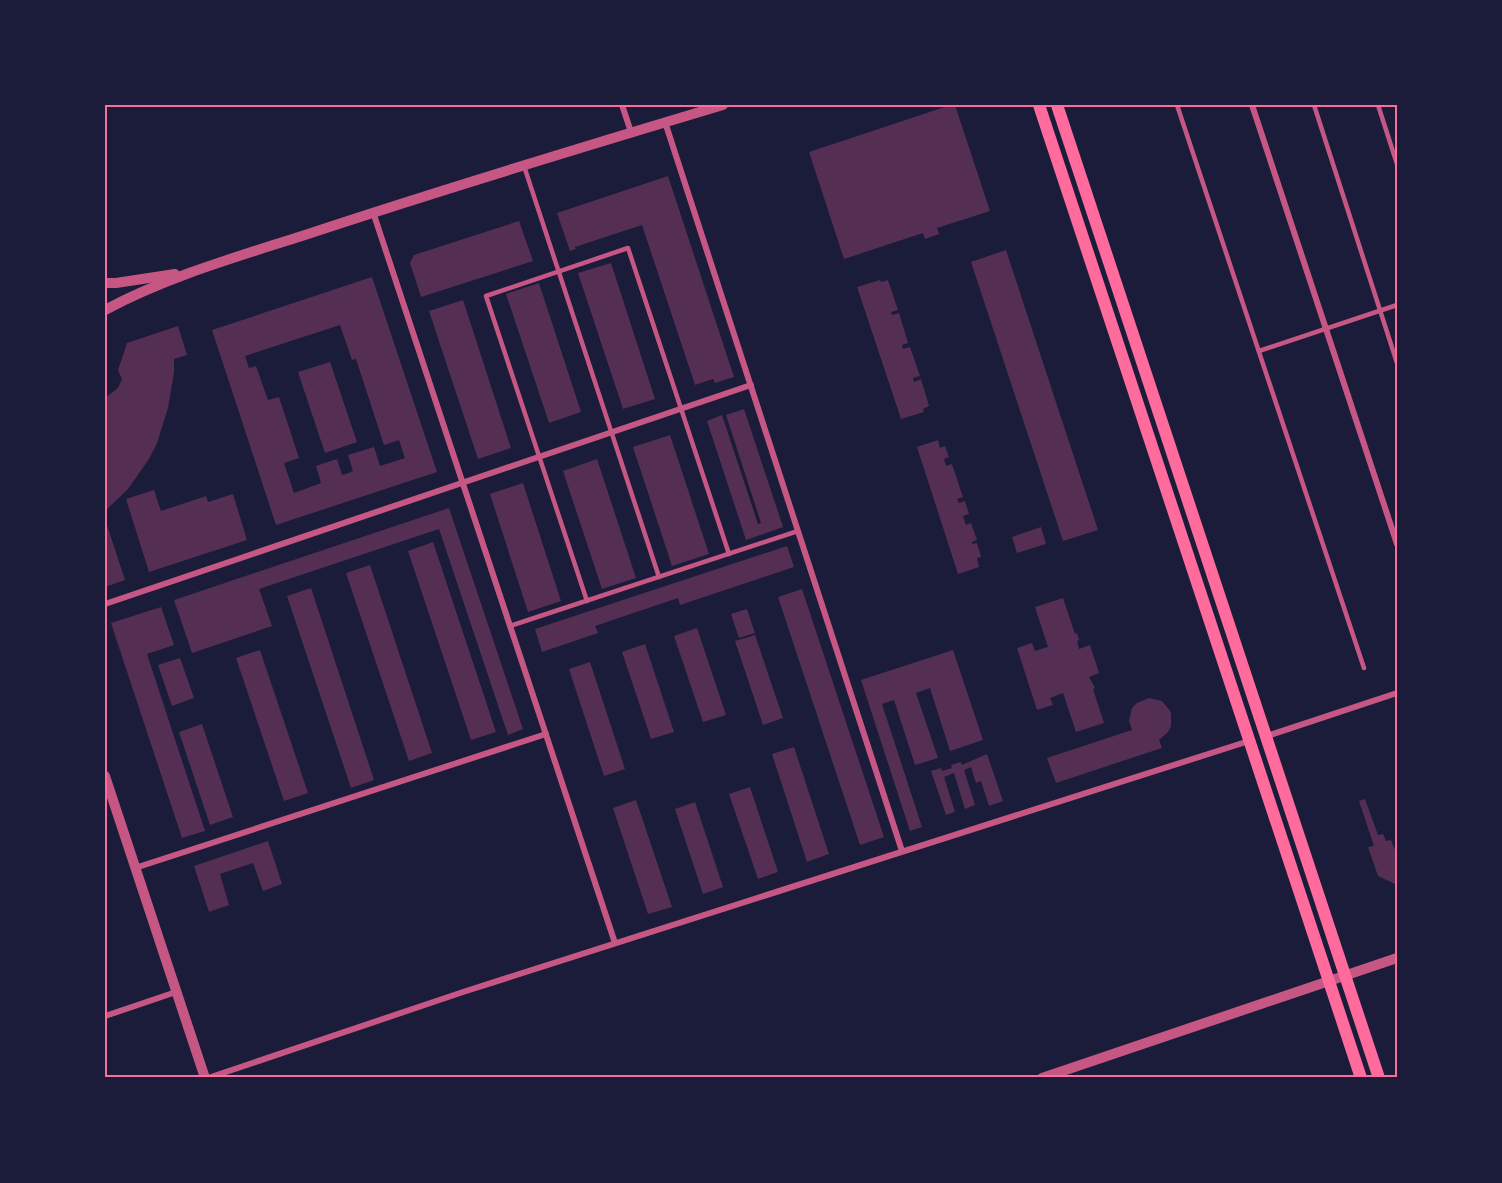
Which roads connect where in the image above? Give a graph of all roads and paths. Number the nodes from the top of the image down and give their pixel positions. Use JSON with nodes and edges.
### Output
{"nodes":[{"id":1,"x":622,"y":105,"type":"edge"},
{"id":2,"x":723,"y":105,"type":"edge"},
{"id":3,"x":1040,"y":105,"type":"edge"},
{"id":4,"x":1057,"y":105,"type":"edge"},
{"id":5,"x":1177,"y":105,"type":"edge"},
{"id":6,"x":1252,"y":105,"type":"edge"},
{"id":7,"x":1314,"y":105,"type":"edge"},
{"id":8,"x":1378,"y":105,"type":"edge"},
{"id":9,"x":666,"y":122,"type":"junction"},
{"id":10,"x":631,"y":132,"type":"junction"},
{"id":11,"x":523,"y":164,"type":"junction"},
{"id":12,"x":1397,"y":164,"type":"edge"},
{"id":13,"x":374,"y":212,"type":"junction"},
{"id":14,"x":210,"y":266,"type":"junction"},
{"id":15,"x":558,"y":272,"type":"junction"},
{"id":16,"x":105,"y":283,"type":"edge"},
{"id":17,"x":1397,"y":304,"type":"edge"},
{"id":18,"x":105,"y":310,"type":"edge"},
{"id":19,"x":1380,"y":310,"type":"junction"},
{"id":20,"x":1326,"y":329,"type":"junction"},
{"id":21,"x":1259,"y":351,"type":"junction"},
{"id":22,"x":1397,"y":363,"type":"edge"},
{"id":23,"x":751,"y":385,"type":"junction"},
{"id":24,"x":681,"y":409,"type":"junction"},
{"id":25,"x":612,"y":432,"type":"junction"},
{"id":26,"x":539,"y":457,"type":"junction"},
{"id":27,"x":463,"y":483,"type":"junction"},
{"id":28,"x":798,"y":531,"type":"junction"},
{"id":29,"x":1397,"y":544,"type":"edge"},
{"id":30,"x":729,"y":554,"type":"junction"},
{"id":31,"x":659,"y":577,"type":"junction"},
{"id":32,"x":586,"y":601,"type":"junction"},
{"id":33,"x":105,"y":604,"type":"edge"},
{"id":34,"x":510,"y":626,"type":"junction"},
{"id":35,"x":1364,"y":668,"type":"dead end"},
{"id":36,"x":1397,"y":693,"type":"edge"},
{"id":37,"x":546,"y":734,"type":"junction"},
{"id":38,"x":1266,"y":736,"type":"junction"},
{"id":39,"x":1250,"y":741,"type":"junction"},
{"id":40,"x":105,"y":776,"type":"edge"},
{"id":41,"x":902,"y":851,"type":"junction"},
{"id":42,"x":135,"y":867,"type":"junction"},
{"id":43,"x":615,"y":943,"type":"junction"},
{"id":44,"x":1397,"y":958,"type":"edge"},
{"id":45,"x":1345,"y":976,"type":"junction"},
{"id":46,"x":1329,"y":981,"type":"junction"},
{"id":47,"x":176,"y":992,"type":"junction"},
{"id":48,"x":105,"y":1016,"type":"edge"},
{"id":49,"x":206,"y":1078,"type":"edge"},
{"id":50,"x":1042,"y":1078,"type":"edge"},
{"id":51,"x":1361,"y":1078,"type":"edge"},
{"id":52,"x":1379,"y":1078,"type":"edge"}],
"edges":[{"from":1,"to":10,"type":"street"},
{"from":2,"to":9,"type":"street"},
{"from":3,"to":39,"type":"main road"},
{"from":4,"to":38,"type":"main road"},
{"from":5,"to":21,"type":"lane"},
{"from":6,"to":20,"type":"street"},
{"from":7,"to":19,"type":"lane"},
{"from":8,"to":12,"type":"lane"},
{"from":9,"to":10,"type":"street"},
{"from":9,"to":23,"type":"street"},
{"from":10,"to":11,"type":"street"},
{"from":11,"to":13,"type":"street"},
{"from":11,"to":15,"type":"lane"},
{"from":13,"to":14,"type":"street"},
{"from":13,"to":27,"type":"street"},
{"from":14,"to":16,"type":"street"},
{"from":14,"to":18,"type":"street"},
{"from":15,"to":24,"type":"lane"},
{"from":15,"to":25,"type":"lane"},
{"from":15,"to":26,"type":"lane"},
{"from":17,"to":19,"type":"lane"},
{"from":19,"to":20,"type":"lane"},
{"from":19,"to":22,"type":"lane"},
{"from":20,"to":21,"type":"lane"},
{"from":20,"to":29,"type":"street"},
{"from":21,"to":35,"type":"lane"},
{"from":23,"to":24,"type":"street"},
{"from":23,"to":28,"type":"street"},
{"from":24,"to":25,"type":"street"},
{"from":24,"to":30,"type":"lane"},
{"from":25,"to":26,"type":"street"},
{"from":25,"to":31,"type":"lane"},
{"from":26,"to":27,"type":"street"},
{"from":26,"to":32,"type":"lane"},
{"from":27,"to":33,"type":"street"},
{"from":27,"to":34,"type":"street"},
{"from":28,"to":30,"type":"lane"},
{"from":28,"to":41,"type":"street"},
{"from":30,"to":31,"type":"lane"},
{"from":31,"to":32,"type":"lane"},
{"from":32,"to":34,"type":"lane"},
{"from":34,"to":37,"type":"street"},
{"from":36,"to":38,"type":"street"},
{"from":37,"to":42,"type":"street"},
{"from":37,"to":43,"type":"street"},
{"from":38,"to":45,"type":"main road"},
{"from":39,"to":41,"type":"street"},
{"from":39,"to":46,"type":"main road"},
{"from":40,"to":42,"type":"street"},
{"from":41,"to":43,"type":"street"},
{"from":42,"to":47,"type":"street"},
{"from":43,"to":49,"type":"street"},
{"from":44,"to":45,"type":"street"},
{"from":45,"to":46,"type":"street"},
{"from":45,"to":52,"type":"main road"},
{"from":46,"to":50,"type":"street"},
{"from":46,"to":51,"type":"main road"},
{"from":47,"to":48,"type":"street"},
{"from":47,"to":49,"type":"street"}]}
